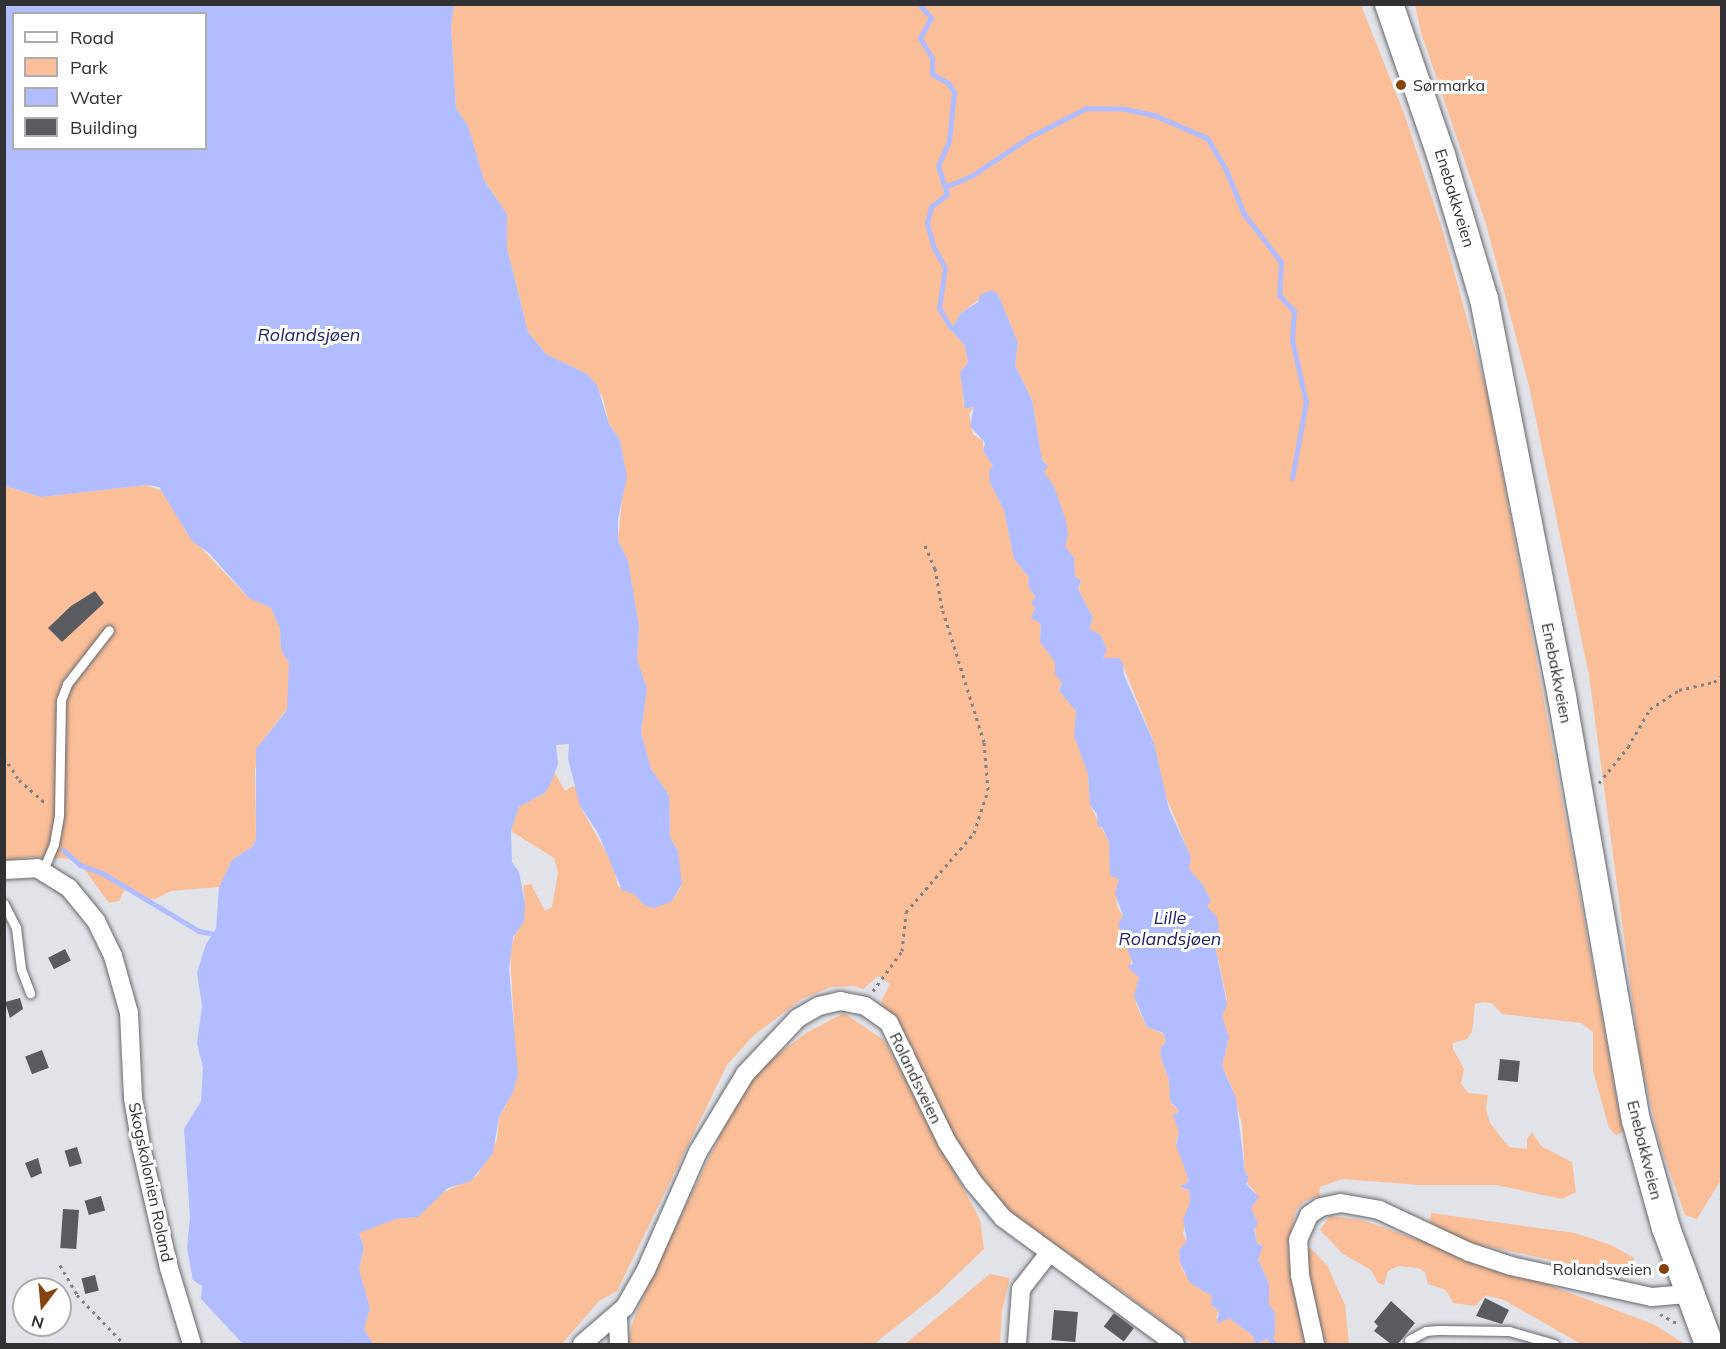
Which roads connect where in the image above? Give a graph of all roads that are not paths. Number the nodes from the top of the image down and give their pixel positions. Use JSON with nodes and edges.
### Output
{"nodes":[{"id":1,"x":1389,"y":4,"type":"edge"},
{"id":2,"x":110,"y":630,"type":"dead end"},
{"id":3,"x":4,"y":870,"type":"edge"},
{"id":4,"x":43,"y":870,"type":"junction"},
{"id":5,"x":4,"y":904,"type":"edge"},
{"id":6,"x":30,"y":993,"type":"dead end"},
{"id":7,"x":1049,"y":1253,"type":"junction"},
{"id":8,"x":1690,"y":1294,"type":"junction"},
{"id":9,"x":618,"y":1316,"type":"junction"},
{"id":10,"x":1409,"y":1340,"type":"dead end"},
{"id":11,"x":192,"y":1344,"type":"edge"},
{"id":12,"x":582,"y":1344,"type":"edge"},
{"id":13,"x":620,"y":1344,"type":"edge"},
{"id":14,"x":1017,"y":1344,"type":"edge"},
{"id":15,"x":1175,"y":1344,"type":"edge"},
{"id":16,"x":1315,"y":1344,"type":"edge"},
{"id":17,"x":1554,"y":1344,"type":"edge"},
{"id":18,"x":1709,"y":1344,"type":"edge"}],
"edges":[{"from":1,"to":8,"type":"main road","name":"Enebakkveien"},
{"from":2,"to":4,"type":"lane"},
{"from":3,"to":4,"type":"street"},
{"from":4,"to":11,"type":"street","name":"Skogskolonien Roland"},
{"from":5,"to":6,"type":"lane"},
{"from":7,"to":9,"type":"street","name":"Rolandsveien"},
{"from":7,"to":14,"type":"street"},
{"from":7,"to":15,"type":"street","name":"Rolandsveien"},
{"from":8,"to":16,"type":"street"},
{"from":8,"to":18,"type":"main road","name":"Enebakkveien"},
{"from":9,"to":12,"type":"street"},
{"from":9,"to":13,"type":"street"},
{"from":10,"to":17,"type":"lane"}]}
